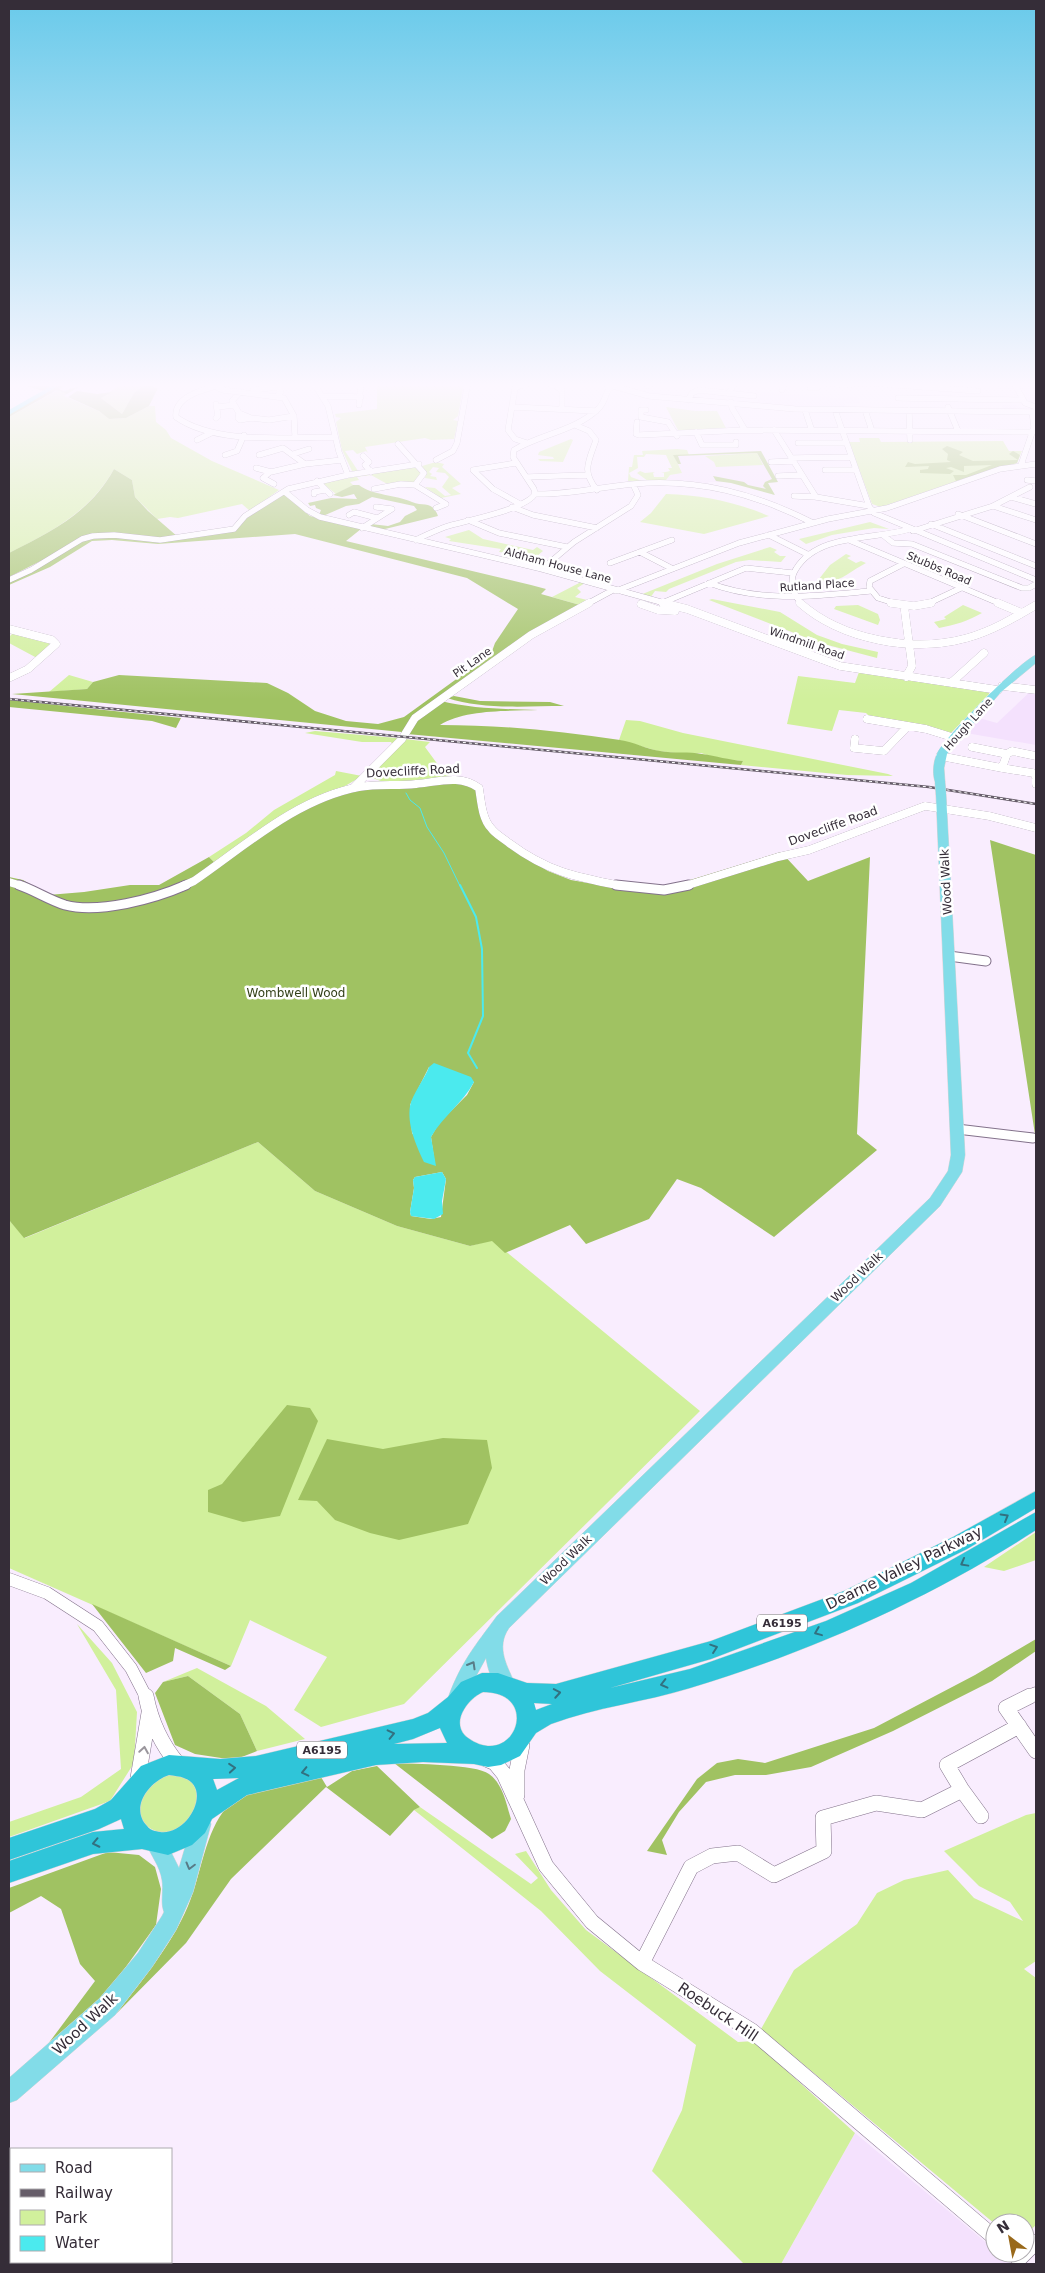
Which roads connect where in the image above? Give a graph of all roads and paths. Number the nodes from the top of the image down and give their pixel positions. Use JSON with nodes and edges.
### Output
{"nodes":[{"id":1,"x":292,"y":488,"type":"edge"},
{"id":2,"x":324,"y":488,"type":"edge"},
{"id":3,"x":379,"y":488,"type":"edge"},
{"id":4,"x":422,"y":488,"type":"edge"},
{"id":5,"x":492,"y":488,"type":"edge"},
{"id":6,"x":533,"y":488,"type":"edge"},
{"id":7,"x":609,"y":488,"type":"edge"},
{"id":8,"x":635,"y":488,"type":"edge"},
{"id":9,"x":722,"y":488,"type":"edge"},
{"id":10,"x":810,"y":488,"type":"edge"},
{"id":11,"x":863,"y":488,"type":"edge"},
{"id":12,"x":944,"y":488,"type":"edge"},
{"id":13,"x":1030,"y":488,"type":"dead end"},
{"id":14,"x":374,"y":489,"type":"dead end"},
{"id":15,"x":597,"y":490,"type":"joint"},
{"id":16,"x":285,"y":492,"type":"junction"},
{"id":17,"x":314,"y":494,"type":"dead end"},
{"id":18,"x":535,"y":494,"type":"junction"},
{"id":19,"x":794,"y":496,"type":"dead end"},
{"id":20,"x":816,"y":497,"type":"junction"},
{"id":21,"x":1011,"y":498,"type":"junction"},
{"id":22,"x":520,"y":504,"type":"junction"},
{"id":23,"x":1036,"y":504,"type":"edge"},
{"id":24,"x":512,"y":507,"type":"junction"},
{"id":25,"x":990,"y":507,"type":"junction"},
{"id":26,"x":376,"y":508,"type":"dead end"},
{"id":27,"x":436,"y":508,"type":"dead end"},
{"id":28,"x":870,"y":508,"type":"junction"},
{"id":29,"x":959,"y":514,"type":"junction"},
{"id":30,"x":349,"y":515,"type":"dead end"},
{"id":31,"x":378,"y":518,"type":"junction"},
{"id":32,"x":468,"y":520,"type":"junction"},
{"id":33,"x":1036,"y":520,"type":"edge"},
{"id":34,"x":812,"y":523,"type":"junction"},
{"id":35,"x":931,"y":524,"type":"junction"},
{"id":36,"x":362,"y":528,"type":"junction"},
{"id":37,"x":597,"y":528,"type":"junction"},
{"id":38,"x":912,"y":530,"type":"junction"},
{"id":39,"x":769,"y":535,"type":"junction"},
{"id":40,"x":883,"y":535,"type":"junction"},
{"id":41,"x":416,"y":540,"type":"junction"},
{"id":42,"x":672,"y":540,"type":"dead end"},
{"id":43,"x":849,"y":540,"type":"junction"},
{"id":44,"x":1036,"y":544,"type":"edge"},
{"id":45,"x":567,"y":547,"type":"junction"},
{"id":46,"x":640,"y":552,"type":"junction"},
{"id":47,"x":809,"y":555,"type":"junction"},
{"id":48,"x":610,"y":562,"type":"dead end"},
{"id":49,"x":903,"y":564,"type":"junction"},
{"id":50,"x":1036,"y":566,"type":"edge"},
{"id":51,"x":671,"y":568,"type":"junction"},
{"id":52,"x":542,"y":569,"type":"junction"},
{"id":53,"x":793,"y":573,"type":"junction"},
{"id":54,"x":9,"y":580,"type":"edge"},
{"id":55,"x":1036,"y":580,"type":"edge"},
{"id":56,"x":708,"y":583,"type":"junction"},
{"id":57,"x":1036,"y":584,"type":"edge"},
{"id":58,"x":961,"y":588,"type":"junction"},
{"id":59,"x":614,"y":590,"type":"junction"},
{"id":60,"x":870,"y":591,"type":"junction"},
{"id":61,"x":636,"y":596,"type":"junction"},
{"id":62,"x":795,"y":597,"type":"junction"},
{"id":63,"x":662,"y":603,"type":"junction"},
{"id":64,"x":1036,"y":605,"type":"edge"},
{"id":65,"x":904,"y":606,"type":"junction"},
{"id":66,"x":1022,"y":613,"type":"junction"},
{"id":67,"x":707,"y":622,"type":"dead end"},
{"id":68,"x":9,"y":629,"type":"edge"},
{"id":69,"x":909,"y":643,"type":"junction"},
{"id":70,"x":984,"y":653,"type":"dead end"},
{"id":71,"x":1036,"y":658,"type":"edge"},
{"id":72,"x":906,"y":677,"type":"junction"},
{"id":73,"x":9,"y":678,"type":"edge"},
{"id":74,"x":952,"y":682,"type":"junction"},
{"id":75,"x":1000,"y":688,"type":"junction"},
{"id":76,"x":1036,"y":690,"type":"edge"},
{"id":77,"x":868,"y":719,"type":"dead end"},
{"id":78,"x":907,"y":727,"type":"junction"},
{"id":79,"x":955,"y":738,"type":"junction"},
{"id":80,"x":855,"y":739,"type":"dead end"},
{"id":81,"x":972,"y":747,"type":"dead end"},
{"id":82,"x":1006,"y":754,"type":"junction"},
{"id":83,"x":940,"y":756,"type":"junction"},
{"id":84,"x":1036,"y":756,"type":"edge"},
{"id":85,"x":1002,"y":768,"type":"junction"},
{"id":86,"x":364,"y":778,"type":"junction"},
{"id":87,"x":940,"y":782,"type":"joint"},
{"id":88,"x":1036,"y":784,"type":"edge"},
{"id":89,"x":384,"y":786,"type":"junction"},
{"id":90,"x":353,"y":788,"type":"junction"},
{"id":91,"x":941,"y":801,"type":"junction"},
{"id":92,"x":1036,"y":828,"type":"edge"},
{"id":93,"x":9,"y":882,"type":"edge"},
{"id":94,"x":949,"y":956,"type":"junction"},
{"id":95,"x":986,"y":961,"type":"dead end"},
{"id":96,"x":958,"y":1129,"type":"junction"},
{"id":97,"x":1033,"y":1138,"type":"dead end"},
{"id":98,"x":1036,"y":1499,"type":"edge"},
{"id":99,"x":1036,"y":1520,"type":"edge"},
{"id":100,"x":9,"y":1578,"type":"edge"},
{"id":101,"x":494,"y":1635,"type":"junction"},
{"id":102,"x":508,"y":1687,"type":"junction"},
{"id":103,"x":1036,"y":1694,"type":"edge"},
{"id":104,"x":455,"y":1702,"type":"junction"},
{"id":105,"x":149,"y":1713,"type":"junction"},
{"id":106,"x":1019,"y":1726,"type":"junction"},
{"id":107,"x":526,"y":1731,"type":"junction"},
{"id":108,"x":1036,"y":1751,"type":"edge"},
{"id":109,"x":476,"y":1755,"type":"junction"},
{"id":110,"x":181,"y":1765,"type":"junction"},
{"id":111,"x":135,"y":1789,"type":"junction"},
{"id":112,"x":962,"y":1790,"type":"junction"},
{"id":113,"x":518,"y":1801,"type":"junction"},
{"id":114,"x":204,"y":1815,"type":"junction"},
{"id":115,"x":981,"y":1816,"type":"dead end"},
{"id":116,"x":150,"y":1840,"type":"junction"},
{"id":117,"x":9,"y":1849,"type":"edge"},
{"id":118,"x":9,"y":1872,"type":"edge"},
{"id":119,"x":169,"y":1923,"type":"junction"},
{"id":120,"x":642,"y":1963,"type":"junction"},
{"id":121,"x":9,"y":2092,"type":"edge"},
{"id":122,"x":985,"y":2230,"type":"edge"}],
"edges":[{"from":1,"to":16,"type":"street"},
{"from":2,"to":17,"type":"street"},
{"from":3,"to":14,"type":"street"},
{"from":4,"to":27,"type":"street"},
{"from":5,"to":22,"type":"street"},
{"from":6,"to":18,"type":"street"},
{"from":7,"to":15,"type":"street"},
{"from":8,"to":37,"type":"street"},
{"from":9,"to":34,"type":"street"},
{"from":10,"to":20,"type":"street"},
{"from":11,"to":28,"type":"street"},
{"from":12,"to":28,"type":"street","name":"Pit Lane"},
{"from":13,"to":21,"type":"street"},
{"from":15,"to":18,"type":"street"},
{"from":16,"to":36,"type":"street","name":"Aldham House Lane"},
{"from":16,"to":54,"type":"street"},
{"from":18,"to":22,"type":"street"},
{"from":19,"to":20,"type":"street"},
{"from":20,"to":28,"type":"street"},
{"from":21,"to":23,"type":"street"},
{"from":21,"to":25,"type":"street"},
{"from":22,"to":24,"type":"street"},
{"from":24,"to":32,"type":"street"},
{"from":24,"to":37,"type":"street"},
{"from":25,"to":29,"type":"street"},
{"from":25,"to":33,"type":"street"},
{"from":26,"to":31,"type":"street"},
{"from":28,"to":34,"type":"street","name":"Pit Lane"},
{"from":28,"to":38,"type":"street"},
{"from":29,"to":35,"type":"street"},
{"from":29,"to":44,"type":"street"},
{"from":30,"to":31,"type":"street"},
{"from":31,"to":36,"type":"street"},
{"from":32,"to":41,"type":"street"},
{"from":32,"to":45,"type":"street"},
{"from":34,"to":39,"type":"street","name":"Pit Lane"},
{"from":35,"to":38,"type":"street"},
{"from":35,"to":50,"type":"street"},
{"from":36,"to":41,"type":"street","name":"Aldham House Lane"},
{"from":37,"to":45,"type":"street"},
{"from":38,"to":40,"type":"street"},
{"from":38,"to":55,"type":"street"},
{"from":39,"to":47,"type":"street"},
{"from":39,"to":51,"type":"street","name":"Pit Lane"},
{"from":40,"to":43,"type":"street"},
{"from":40,"to":57,"type":"street"},
{"from":41,"to":52,"type":"street","name":"Aldham House Lane"},
{"from":42,"to":46,"type":"street"},
{"from":43,"to":47,"type":"street"},
{"from":43,"to":49,"type":"street","name":"Stubbs Road"},
{"from":45,"to":52,"type":"street"},
{"from":46,"to":48,"type":"street"},
{"from":46,"to":51,"type":"street"},
{"from":47,"to":53,"type":"street"},
{"from":49,"to":58,"type":"street","name":"Stubbs Road"},
{"from":49,"to":60,"type":"street"},
{"from":51,"to":59,"type":"street","name":"Pit Lane"},
{"from":52,"to":59,"type":"street","name":"Aldham House Lane"},
{"from":53,"to":56,"type":"street"},
{"from":53,"to":62,"type":"street"},
{"from":56,"to":62,"type":"street","name":"Rutland Place"},
{"from":56,"to":63,"type":"street"},
{"from":58,"to":65,"type":"street"},
{"from":58,"to":66,"type":"street","name":"Stubbs Road"},
{"from":59,"to":61,"type":"street","name":"Windmill Road"},
{"from":59,"to":86,"type":"street","name":"Pit Lane"},
{"from":60,"to":62,"type":"street","name":"Rutland Place"},
{"from":60,"to":65,"type":"street"},
{"from":61,"to":63,"type":"street","name":"Windmill Road"},
{"from":61,"to":67,"type":"street"},
{"from":62,"to":69,"type":"street"},
{"from":63,"to":72,"type":"street","name":"Windmill Road"},
{"from":64,"to":66,"type":"street"},
{"from":65,"to":69,"type":"street"},
{"from":66,"to":69,"type":"street"},
{"from":68,"to":73,"type":"street"},
{"from":69,"to":72,"type":"street"},
{"from":70,"to":74,"type":"street"},
{"from":71,"to":75,"type":"main road","name":"Hough Lane"},
{"from":72,"to":74,"type":"street","name":"Windmill Road"},
{"from":74,"to":75,"type":"street","name":"Windmill Road"},
{"from":75,"to":76,"type":"street","name":"Windmill Road"},
{"from":75,"to":79,"type":"main road","name":"Hough Lane"},
{"from":77,"to":78,"type":"street"},
{"from":78,"to":79,"type":"street"},
{"from":78,"to":80,"type":"street"},
{"from":79,"to":83,"type":"main road","name":"Hough Lane"},
{"from":81,"to":82,"type":"street"},
{"from":82,"to":84,"type":"street"},
{"from":82,"to":85,"type":"street"},
{"from":83,"to":85,"type":"street"},
{"from":83,"to":87,"type":"main road","name":"Hough Lane"},
{"from":85,"to":88,"type":"street"},
{"from":86,"to":89,"type":"street"},
{"from":86,"to":90,"type":"street","name":"Pit Lane"},
{"from":87,"to":91,"type":"main road","name":"Hough Lane","bridge":true},
{"from":89,"to":90,"type":"street","name":"Dovecliffe Road"},
{"from":89,"to":91,"type":"street","name":"Dovecliffe Road"},
{"from":90,"to":93,"type":"street","name":"Dovecliffe Road"},
{"from":91,"to":92,"type":"street","name":"Dovecliffe Road"},
{"from":91,"to":94,"type":"main road","name":"Wood Walk"},
{"from":94,"to":95,"type":"street"},
{"from":94,"to":96,"type":"main road","name":"Wood Walk"},
{"from":96,"to":97,"type":"street"},
{"from":96,"to":101,"type":"main road","name":"Wood Walk"},
{"from":102,"to":98,"type":"highway","name":"Dearne Valley Parkway","number":"A6195","one_way":true},
{"from":99,"to":107,"type":"highway","name":"Dearne Valley Parkway","number":"A6195","one_way":true},
{"from":100,"to":105,"type":"street"},
{"from":101,"to":102,"type":"main road"},
{"from":104,"to":101,"type":"main road","name":"Wood Walk","one_way":true},
{"from":102,"to":104,"type":"highway","number":"A6195"},
{"from":102,"to":107,"type":"highway"},
{"from":103,"to":106,"type":"street"},
{"from":104,"to":109,"type":"highway"},
{"from":110,"to":104,"type":"highway","number":"A6195","one_way":true},
{"from":105,"to":110,"type":"street"},
{"from":111,"to":105,"type":"street","one_way":true},
{"from":106,"to":108,"type":"street"},
{"from":106,"to":112,"type":"street"},
{"from":107,"to":109,"type":"highway","number":"A6195"},
{"from":107,"to":113,"type":"street","name":"Roebuck Hill"},
{"from":109,"to":113,"type":"street","name":"Roebuck Hill"},
{"from":109,"to":114,"type":"highway","number":"A6195","one_way":true},
{"from":110,"to":111,"type":"highway","number":"A6195"},
{"from":110,"to":114,"type":"highway"},
{"from":111,"to":116,"type":"highway"},
{"from":111,"to":117,"type":"highway","number":"A6195"},
{"from":112,"to":115,"type":"street"},
{"from":112,"to":120,"type":"street"},
{"from":113,"to":120,"type":"street","name":"Roebuck Hill"},
{"from":114,"to":116,"type":"highway","number":"A6195"},
{"from":114,"to":119,"type":"main road","name":"Wood Walk","one_way":true},
{"from":116,"to":118,"type":"highway","number":"A6195","one_way":true},
{"from":116,"to":119,"type":"main road","name":"Wood Walk"},
{"from":119,"to":121,"type":"main road","name":"Wood Walk"},
{"from":120,"to":122,"type":"street","name":"Roebuck Hill"}]}
